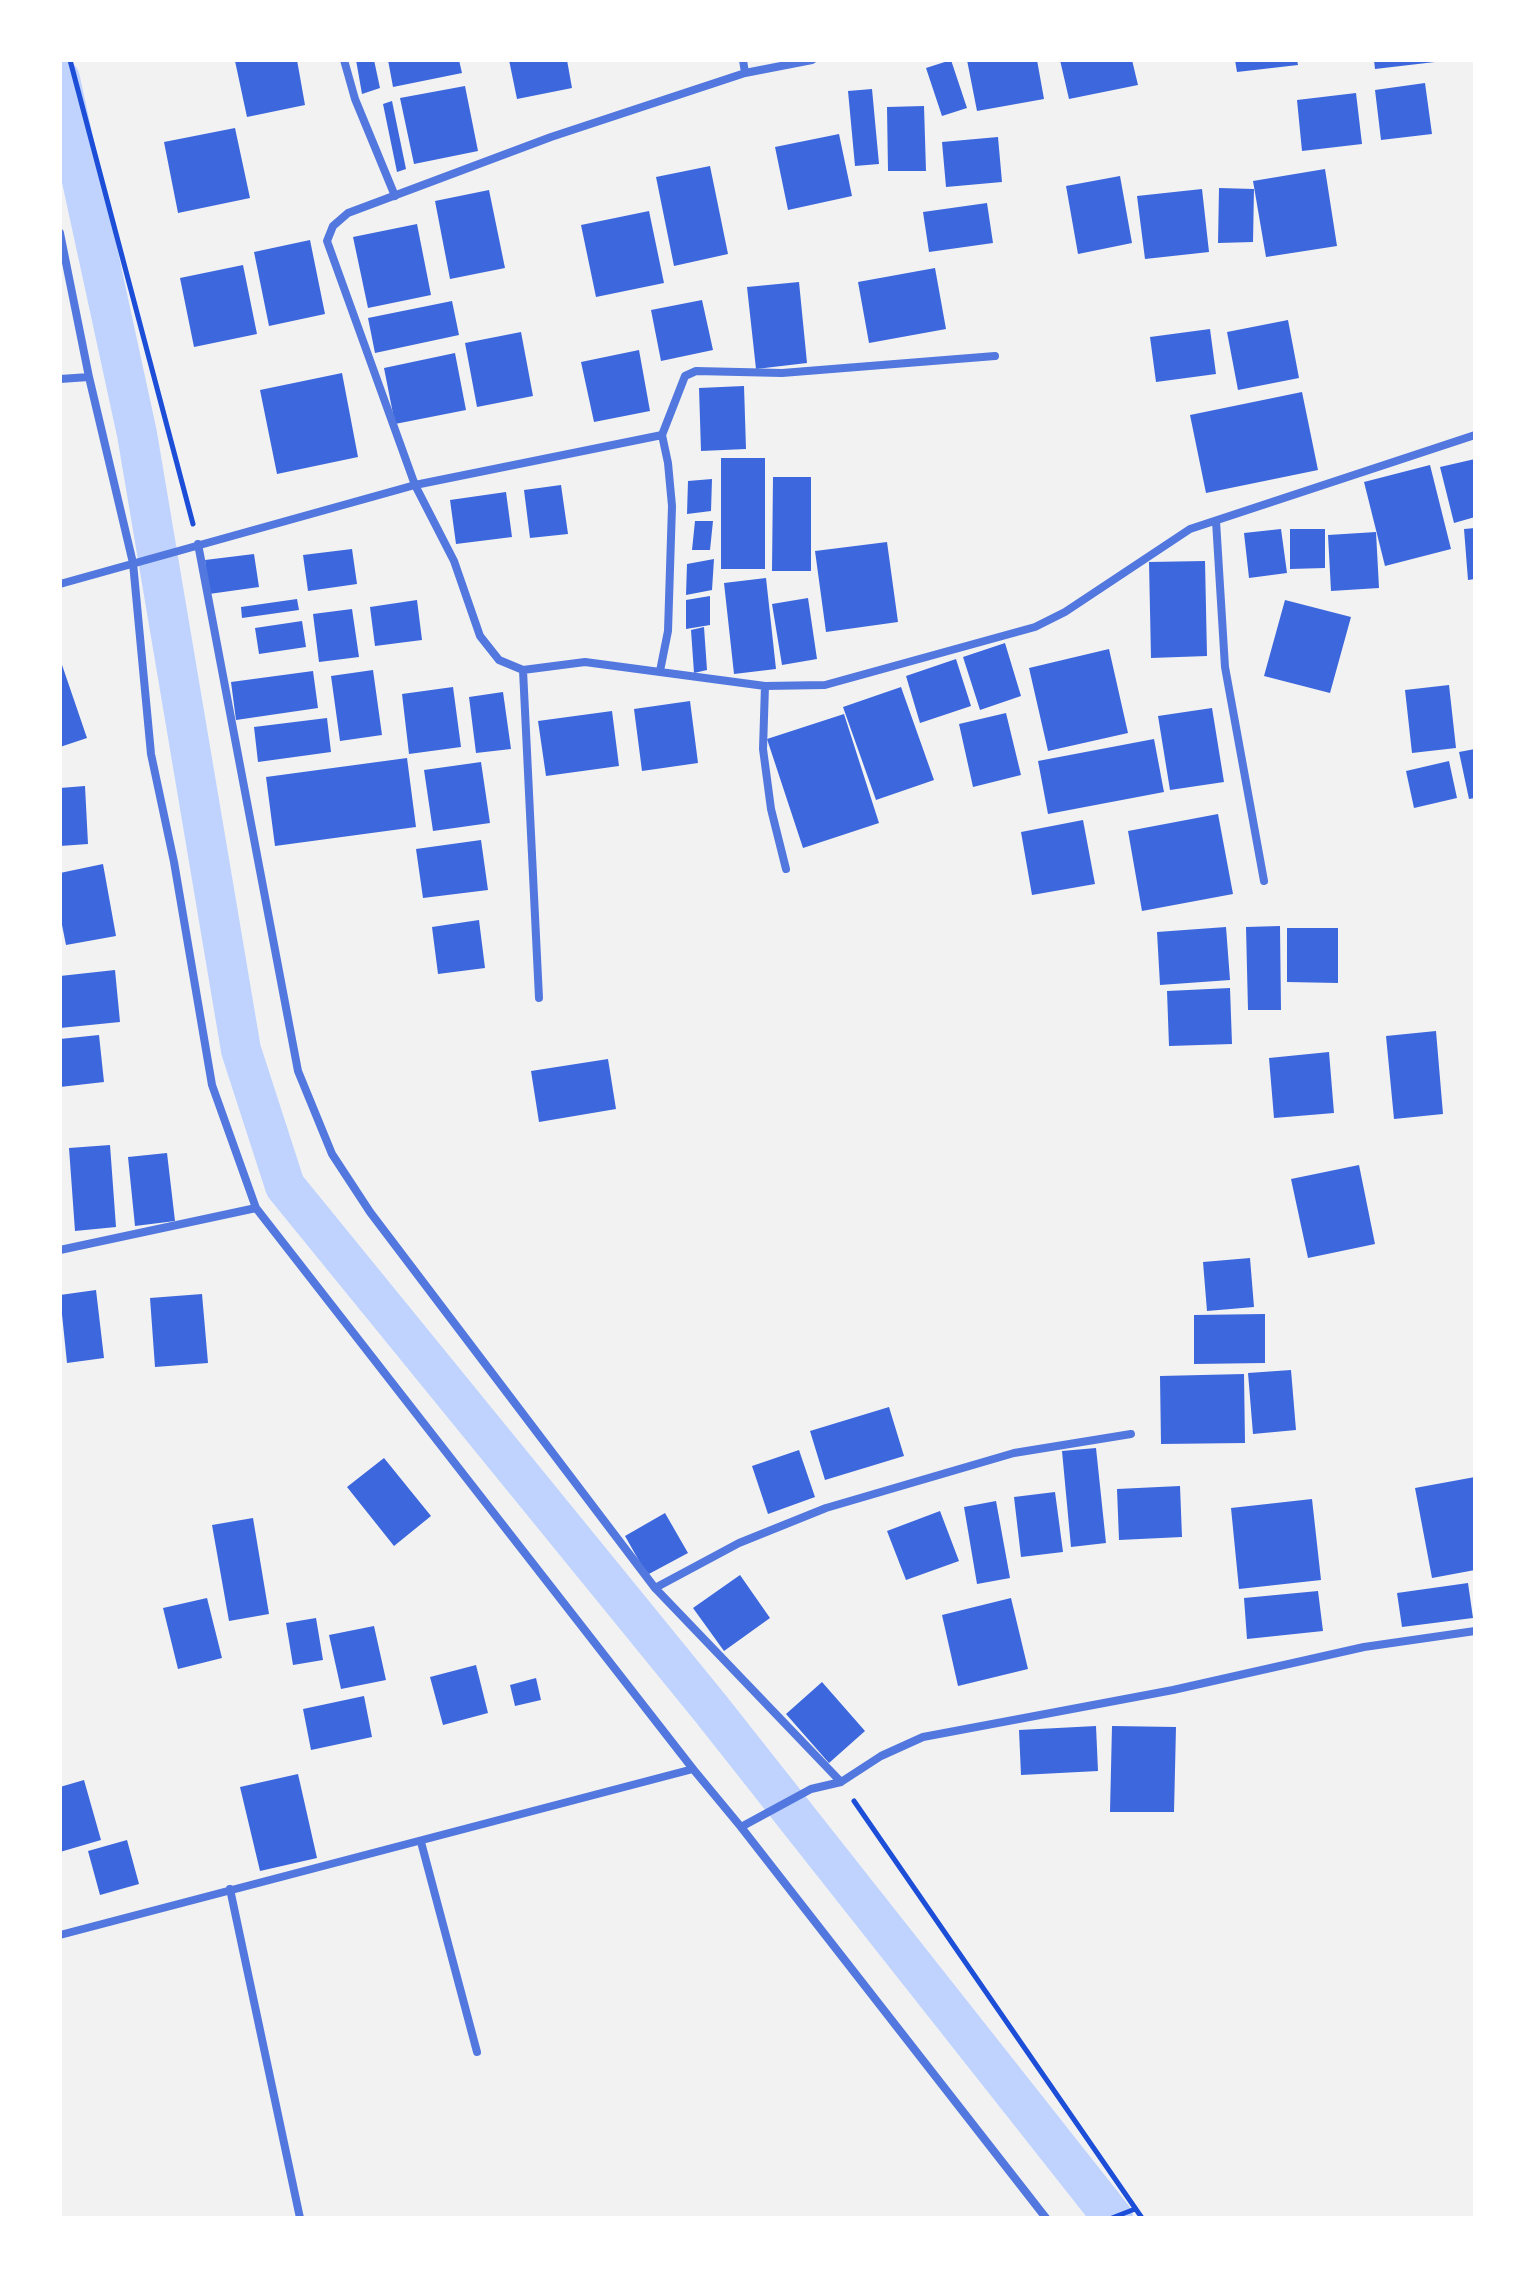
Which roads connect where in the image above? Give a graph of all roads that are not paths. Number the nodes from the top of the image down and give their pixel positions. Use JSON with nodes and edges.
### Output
{"nodes":[{"id":1,"x":344,"y":60,"type":"edge"},
{"id":2,"x":743,"y":60,"type":"edge"},
{"id":3,"x":812,"y":60,"type":"edge"},
{"id":4,"x":745,"y":73,"type":"junction"},
{"id":5,"x":395,"y":196,"type":"junction"},
{"id":6,"x":60,"y":233,"type":"edge"},
{"id":7,"x":995,"y":356,"type":"dead end"},
{"id":8,"x":89,"y":377,"type":"junction"},
{"id":9,"x":60,"y":379,"type":"edge"},
{"id":10,"x":662,"y":435,"type":"junction"},
{"id":11,"x":1475,"y":435,"type":"edge"},
{"id":12,"x":415,"y":485,"type":"junction"},
{"id":13,"x":1216,"y":521,"type":"junction"},
{"id":14,"x":198,"y":544,"type":"junction"},
{"id":15,"x":133,"y":563,"type":"junction"},
{"id":16,"x":60,"y":584,"type":"edge"},
{"id":17,"x":523,"y":670,"type":"junction"},
{"id":18,"x":660,"y":671,"type":"junction"},
{"id":19,"x":765,"y":686,"type":"junction"},
{"id":20,"x":786,"y":869,"type":"dead end"},
{"id":21,"x":1264,"y":881,"type":"dead end"},
{"id":22,"x":539,"y":998,"type":"dead end"},
{"id":23,"x":256,"y":1208,"type":"junction"},
{"id":24,"x":60,"y":1250,"type":"edge"},
{"id":25,"x":1131,"y":1434,"type":"dead end"},
{"id":26,"x":655,"y":1588,"type":"junction"},
{"id":27,"x":1475,"y":1631,"type":"edge"},
{"id":28,"x":693,"y":1769,"type":"junction"},
{"id":29,"x":841,"y":1782,"type":"junction"},
{"id":30,"x":741,"y":1827,"type":"junction"},
{"id":31,"x":421,"y":1842,"type":"junction"},
{"id":32,"x":230,"y":1889,"type":"junction"},
{"id":33,"x":60,"y":1935,"type":"edge"},
{"id":34,"x":477,"y":2052,"type":"dead end"},
{"id":35,"x":300,"y":2218,"type":"edge"},
{"id":36,"x":1046,"y":2218,"type":"edge"}],
"edges":[{"from":1,"to":5,"type":"street"},
{"from":2,"to":4,"type":"street"},
{"from":3,"to":4,"type":"street"},
{"from":4,"to":5,"type":"street"},
{"from":5,"to":12,"type":"street"},
{"from":6,"to":8,"type":"street"},
{"from":7,"to":10,"type":"street"},
{"from":8,"to":9,"type":"street"},
{"from":8,"to":15,"type":"street"},
{"from":10,"to":12,"type":"street"},
{"from":10,"to":18,"type":"street"},
{"from":11,"to":13,"type":"street"},
{"from":12,"to":14,"type":"street"},
{"from":12,"to":17,"type":"street"},
{"from":13,"to":19,"type":"street"},
{"from":13,"to":21,"type":"street"},
{"from":14,"to":15,"type":"street"},
{"from":14,"to":26,"type":"street"},
{"from":15,"to":16,"type":"street"},
{"from":15,"to":23,"type":"street"},
{"from":17,"to":18,"type":"street"},
{"from":17,"to":22,"type":"street"},
{"from":18,"to":19,"type":"street"},
{"from":19,"to":20,"type":"street"},
{"from":23,"to":24,"type":"street"},
{"from":23,"to":28,"type":"street"},
{"from":25,"to":26,"type":"street"},
{"from":26,"to":29,"type":"street"},
{"from":27,"to":29,"type":"street"},
{"from":28,"to":30,"type":"street"},
{"from":28,"to":31,"type":"street"},
{"from":29,"to":30,"type":"street"},
{"from":30,"to":36,"type":"street"},
{"from":31,"to":32,"type":"street"},
{"from":31,"to":34,"type":"street"},
{"from":32,"to":33,"type":"street"},
{"from":32,"to":35,"type":"street"}]}
